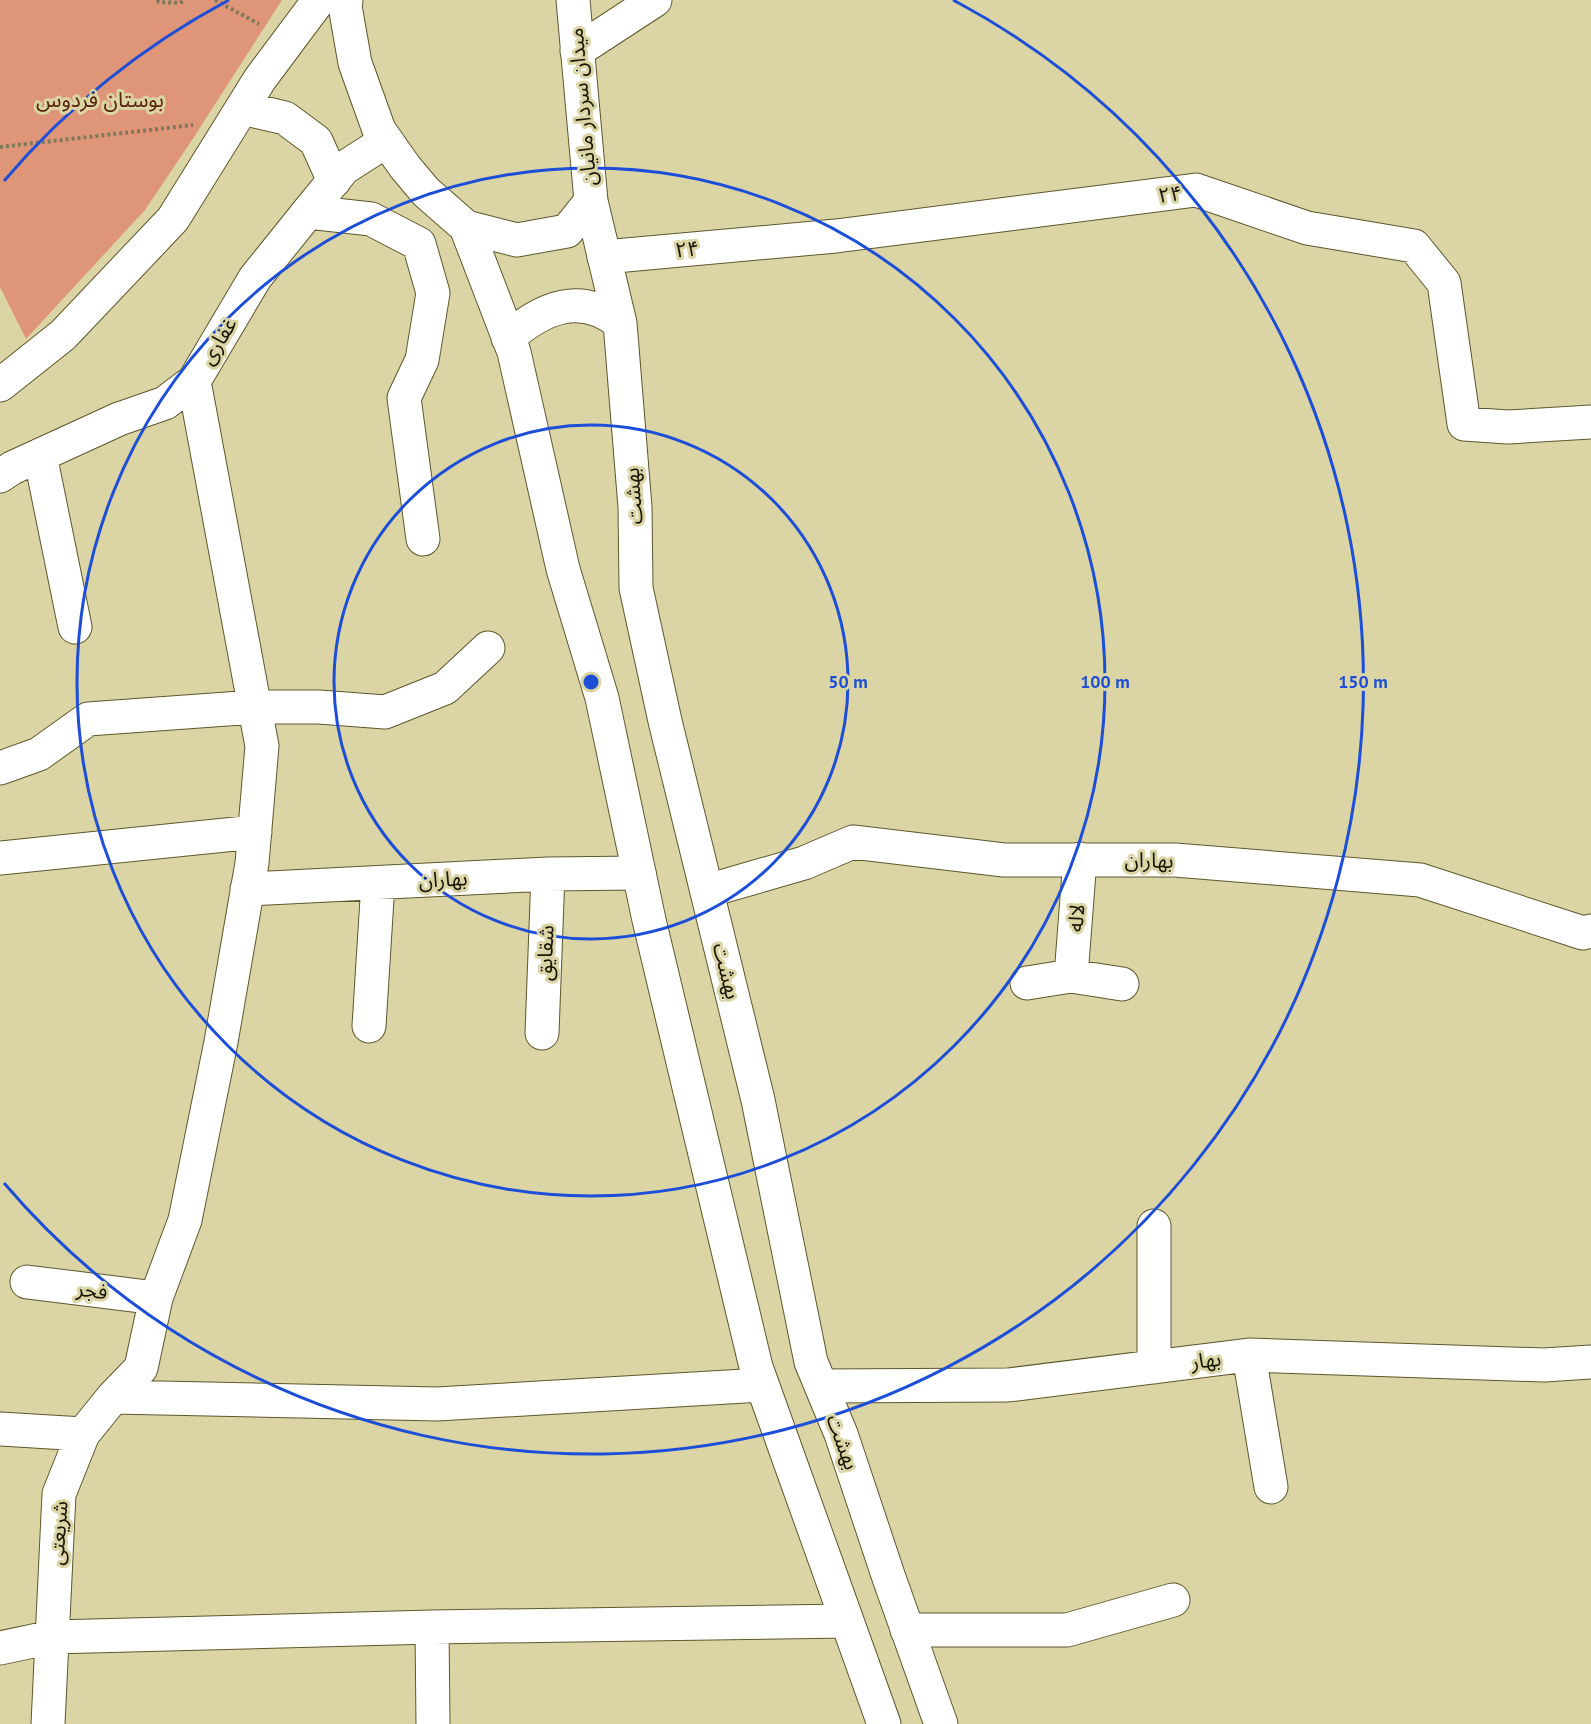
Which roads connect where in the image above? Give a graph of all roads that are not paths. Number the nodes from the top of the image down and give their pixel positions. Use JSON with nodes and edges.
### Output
{"nodes":[{"id":1,"x":319,"y":0,"type":"edge"},
{"id":2,"x":346,"y":0,"type":"edge"},
{"id":3,"x":573,"y":0,"type":"edge"},
{"id":4,"x":655,"y":0,"type":"edge"},
{"id":5,"x":577,"y":51,"type":"junction"},
{"id":6,"x":236,"y":118,"type":"junction"},
{"id":7,"x":386,"y":141,"type":"junction"},
{"id":8,"x":334,"y":181,"type":"junction"},
{"id":9,"x":591,"y":201,"type":"junction"},
{"id":10,"x":308,"y":212,"type":"junction"},
{"id":11,"x":466,"y":227,"type":"junction"},
{"id":12,"x":604,"y":257,"type":"junction"},
{"id":13,"x":620,"y":323,"type":"junction"},
{"id":14,"x":508,"y":338,"type":"junction"},
{"id":15,"x":194,"y":381,"type":"junction"},
{"id":16,"x":0,"y":385,"type":"edge"},
{"id":17,"x":1591,"y":422,"type":"edge"},
{"id":18,"x":40,"y":455,"type":"junction"},
{"id":19,"x":0,"y":476,"type":"edge"},
{"id":20,"x":423,"y":539,"type":"dead end"},
{"id":21,"x":75,"y":627,"type":"dead end"},
{"id":22,"x":488,"y":648,"type":"dead end"},
{"id":23,"x":255,"y":707,"type":"junction"},
{"id":24,"x":0,"y":768,"type":"edge"},
{"id":25,"x":255,"y":832,"type":"junction"},
{"id":26,"x":0,"y":858,"type":"edge"},
{"id":27,"x":1080,"y":860,"type":"junction"},
{"id":28,"x":639,"y":873,"type":"junction"},
{"id":29,"x":548,"y":874,"type":"junction"},
{"id":30,"x":378,"y":883,"type":"junction"},
{"id":31,"x":247,"y":889,"type":"junction"},
{"id":32,"x":707,"y":891,"type":"junction"},
{"id":33,"x":1591,"y":932,"type":"edge"},
{"id":34,"x":1071,"y":976,"type":"junction"},
{"id":35,"x":1027,"y":983,"type":"dead end"},
{"id":36,"x":1122,"y":984,"type":"dead end"},
{"id":37,"x":369,"y":1026,"type":"dead end"},
{"id":38,"x":542,"y":1033,"type":"dead end"},
{"id":39,"x":1154,"y":1226,"type":"dead end"},
{"id":40,"x":27,"y":1282,"type":"dead end"},
{"id":41,"x":156,"y":1298,"type":"junction"},
{"id":42,"x":1249,"y":1355,"type":"junction"},
{"id":43,"x":1591,"y":1362,"type":"edge"},
{"id":44,"x":1154,"y":1366,"type":"junction"},
{"id":45,"x":762,"y":1385,"type":"junction"},
{"id":46,"x":822,"y":1386,"type":"junction"},
{"id":47,"x":113,"y":1397,"type":"junction"},
{"id":48,"x":0,"y":1429,"type":"edge"},
{"id":49,"x":83,"y":1434,"type":"junction"},
{"id":50,"x":1271,"y":1487,"type":"dead end"},
{"id":51,"x":1173,"y":1600,"type":"dead end"},
{"id":52,"x":846,"y":1621,"type":"junction"},
{"id":53,"x":432,"y":1627,"type":"junction"},
{"id":54,"x":908,"y":1630,"type":"junction"},
{"id":55,"x":52,"y":1637,"type":"junction"},
{"id":56,"x":0,"y":1648,"type":"edge"},
{"id":57,"x":48,"y":1724,"type":"edge"},
{"id":58,"x":434,"y":1724,"type":"edge"},
{"id":59,"x":884,"y":1724,"type":"edge"},
{"id":60,"x":941,"y":1724,"type":"edge"}],
"edges":[{"from":1,"to":6,"type":"street"},
{"from":2,"to":7,"type":"street","name":"میدان سردار مانیان"},
{"from":3,"to":5,"type":"street","name":"میدان سردار مانیان"},
{"from":4,"to":5,"type":"street"},
{"from":5,"to":9,"type":"street","name":"میدان سردار مانیان"},
{"from":6,"to":8,"type":"street"},
{"from":6,"to":16,"type":"street"},
{"from":7,"to":8,"type":"street","name":"غفاری"},
{"from":7,"to":11,"type":"street","name":"میدان سردار مانیان"},
{"from":8,"to":10,"type":"street","name":"غفاری"},
{"from":9,"to":11,"type":"street","name":"میدان سردار مانیان"},
{"from":9,"to":12,"type":"street","name":"بهشت"},
{"from":10,"to":15,"type":"street","name":"غفاری"},
{"from":10,"to":20,"type":"street"},
{"from":11,"to":14,"type":"street"},
{"from":12,"to":13,"type":"street","name":"بهشت"},
{"from":12,"to":17,"type":"street","name":"۲۴"},
{"from":13,"to":14,"type":"street"},
{"from":13,"to":32,"type":"street","name":"بهشت"},
{"from":14,"to":28,"type":"street"},
{"from":15,"to":18,"type":"street","name":"غفاری"},
{"from":15,"to":23,"type":"street"},
{"from":18,"to":19,"type":"street","name":"غفاری"},
{"from":18,"to":21,"type":"street"},
{"from":22,"to":23,"type":"street"},
{"from":23,"to":24,"type":"street"},
{"from":23,"to":25,"type":"street"},
{"from":25,"to":26,"type":"street"},
{"from":25,"to":31,"type":"street"},
{"from":27,"to":32,"type":"street","name":"بهاران"},
{"from":27,"to":33,"type":"street","name":"بهاران"},
{"from":27,"to":34,"type":"street","name":"لاله"},
{"from":28,"to":29,"type":"street","name":"بهاران"},
{"from":28,"to":45,"type":"street"},
{"from":29,"to":30,"type":"street","name":"بهاران"},
{"from":29,"to":38,"type":"street","name":"شقایق"},
{"from":30,"to":31,"type":"street","name":"بهاران"},
{"from":30,"to":37,"type":"street"},
{"from":31,"to":41,"type":"street"},
{"from":32,"to":46,"type":"street","name":"بهشت"},
{"from":34,"to":35,"type":"street"},
{"from":34,"to":36,"type":"street"},
{"from":39,"to":44,"type":"street"},
{"from":40,"to":41,"type":"street","name":"فجر"},
{"from":41,"to":47,"type":"street","name":"شریعتی"},
{"from":42,"to":43,"type":"street","name":"بهار"},
{"from":42,"to":44,"type":"street","name":"بهار"},
{"from":42,"to":50,"type":"street"},
{"from":44,"to":46,"type":"street","name":"بهار"},
{"from":45,"to":47,"type":"street"},
{"from":45,"to":52,"type":"street"},
{"from":46,"to":54,"type":"street","name":"بهشت"},
{"from":47,"to":49,"type":"street","name":"شریعتی"},
{"from":48,"to":49,"type":"street"},
{"from":49,"to":55,"type":"street","name":"شریعتی"},
{"from":51,"to":54,"type":"street"},
{"from":52,"to":53,"type":"street"},
{"from":52,"to":59,"type":"street"},
{"from":53,"to":55,"type":"street"},
{"from":53,"to":58,"type":"street"},
{"from":54,"to":60,"type":"street","name":"بهشت"},
{"from":55,"to":56,"type":"street"},
{"from":55,"to":57,"type":"street","name":"شریعتی"}]}
